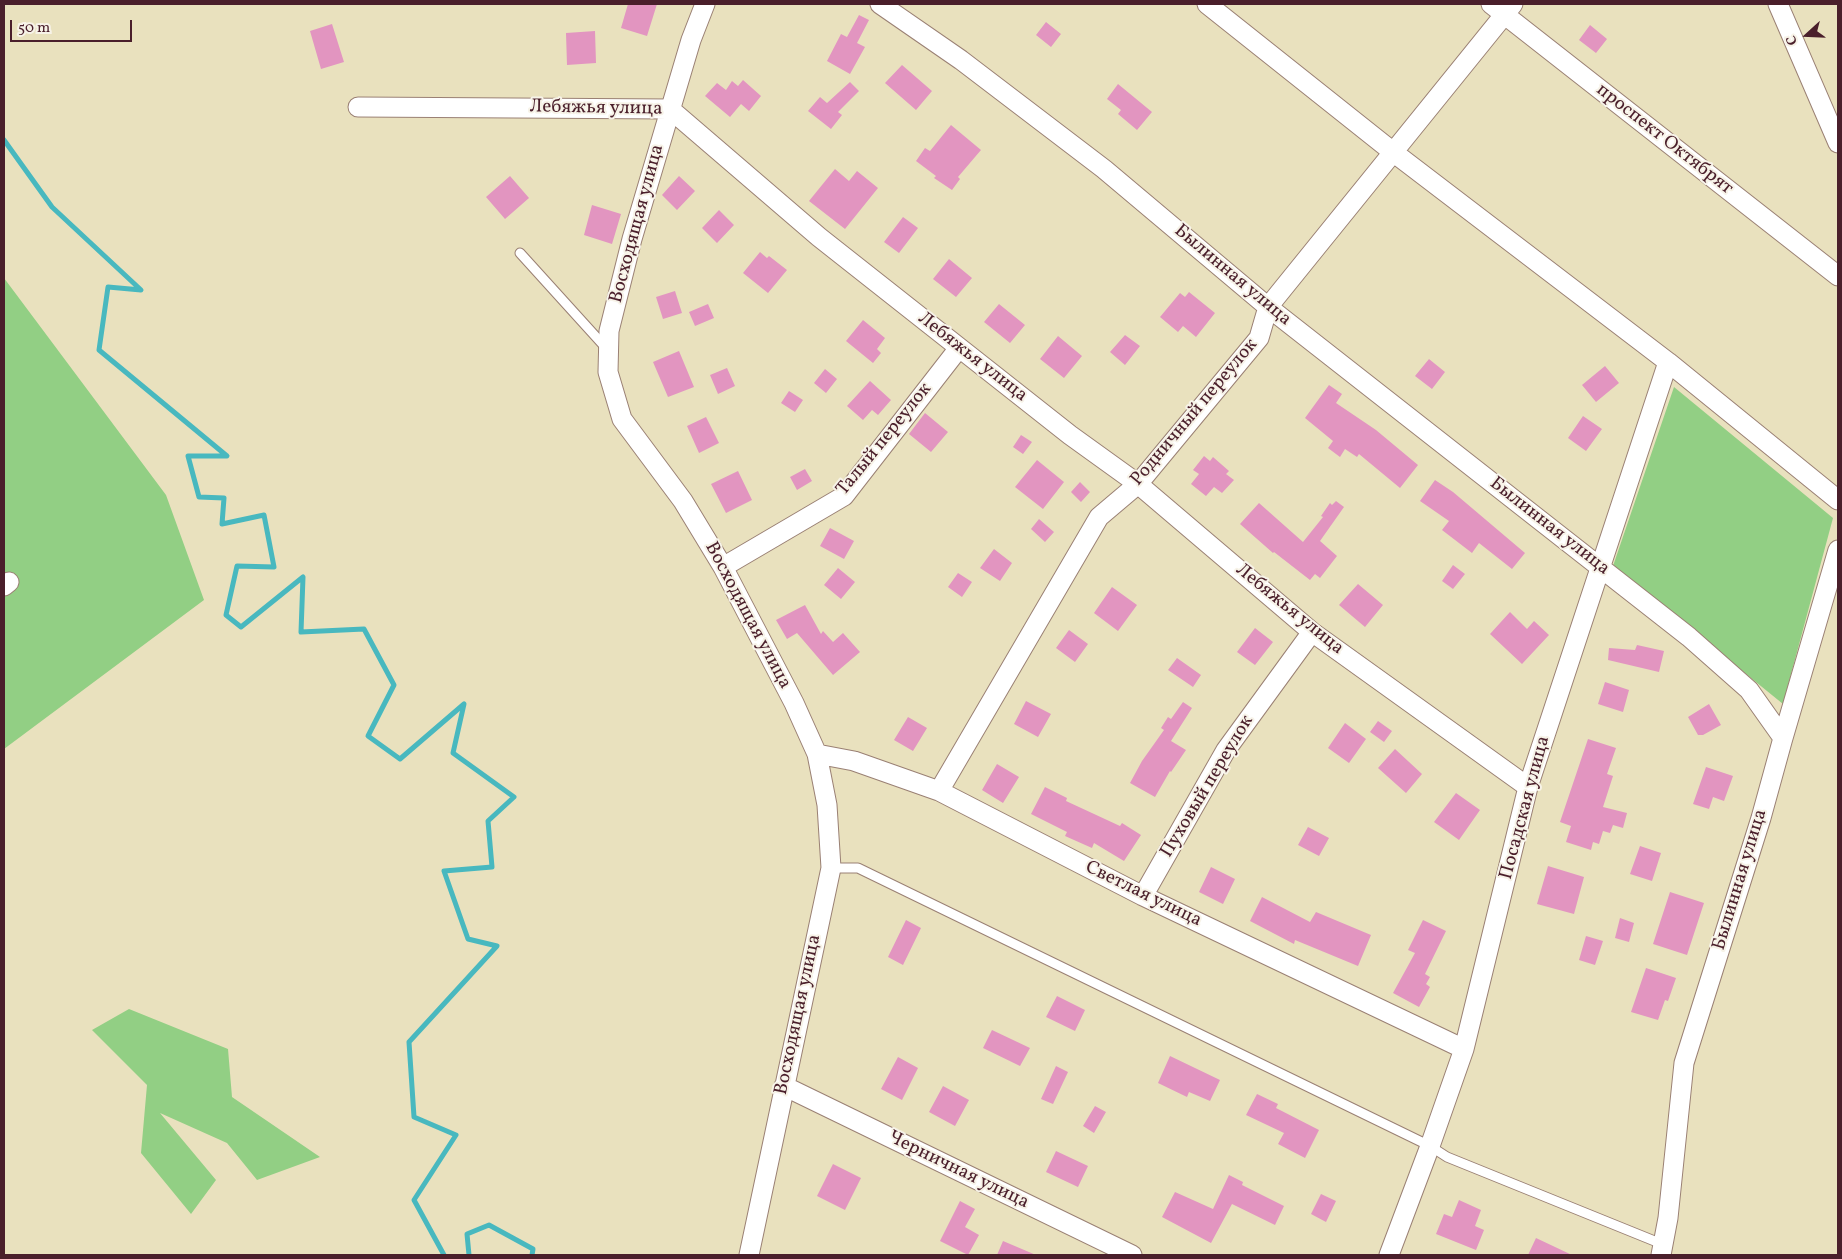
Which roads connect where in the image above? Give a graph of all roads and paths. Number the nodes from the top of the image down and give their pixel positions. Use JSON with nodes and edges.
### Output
{"nodes":[{"id":1,"x":704,"y":4,"type":"edge"},
{"id":2,"x":1207,"y":4,"type":"edge"},
{"id":3,"x":1778,"y":4,"type":"edge"},
{"id":4,"x":889,"y":6,"type":"edge"},
{"id":5,"x":1503,"y":7,"type":"edge"},
{"id":6,"x":358,"y":107,"type":"dead end"},
{"id":7,"x":670,"y":109,"type":"junction"},
{"id":8,"x":1838,"y":143,"type":"edge"},
{"id":9,"x":1393,"y":152,"type":"junction"},
{"id":10,"x":520,"y":254,"type":"dead end"},
{"id":11,"x":1838,"y":276,"type":"edge"},
{"id":12,"x":1268,"y":307,"type":"junction"},
{"id":13,"x":959,"y":348,"type":"junction"},
{"id":14,"x":608,"y":352,"type":"junction"},
{"id":15,"x":1668,"y":362,"type":"junction"},
{"id":16,"x":1138,"y":484,"type":"junction"},
{"id":17,"x":1838,"y":500,"type":"edge"},
{"id":18,"x":1838,"y":550,"type":"edge"},
{"id":19,"x":723,"y":567,"type":"junction"},
{"id":20,"x":1600,"y":567,"type":"junction"},
{"id":21,"x":1312,"y":632,"type":"junction"},
{"id":22,"x":1783,"y":738,"type":"junction"},
{"id":23,"x":818,"y":754,"type":"junction"},
{"id":24,"x":1528,"y":787,"type":"junction"},
{"id":25,"x":939,"y":791,"type":"junction"},
{"id":26,"x":831,"y":868,"type":"junction"},
{"id":27,"x":1143,"y":896,"type":"junction"},
{"id":28,"x":1464,"y":1049,"type":"junction"},
{"id":29,"x":784,"y":1086,"type":"junction"},
{"id":30,"x":1430,"y":1146,"type":"junction"},
{"id":31,"x":1662,"y":1250,"type":"edge"},
{"id":32,"x":749,"y":1255,"type":"edge"},
{"id":33,"x":1132,"y":1255,"type":"edge"},
{"id":34,"x":1389,"y":1255,"type":"edge"}],
"edges":[{"from":1,"to":7,"type":"street","name":"Восходящая улица"},
{"from":2,"to":9,"type":"street"},
{"from":3,"to":8,"type":"street"},
{"from":4,"to":12,"type":"street","name":"Былинная улица"},
{"from":5,"to":9,"type":"street","name":"Родничный переулок"},
{"from":5,"to":11,"type":"street","name":"проспект Октябрят"},
{"from":6,"to":7,"type":"street","name":"Лебяжья улица"},
{"from":7,"to":13,"type":"street","name":"Лебяжья улица"},
{"from":7,"to":14,"type":"street","name":"Восходящая улица"},
{"from":9,"to":12,"type":"street","name":"Родничный переулок"},
{"from":9,"to":15,"type":"street"},
{"from":10,"to":14,"type":"lane"},
{"from":12,"to":16,"type":"street","name":"Родничный переулок"},
{"from":12,"to":20,"type":"street","name":"Былинная улица"},
{"from":13,"to":16,"type":"street","name":"Лебяжья улица"},
{"from":13,"to":19,"type":"street","name":"Талый переулок"},
{"from":14,"to":19,"type":"street","name":"Восходящая улица"},
{"from":15,"to":17,"type":"street"},
{"from":15,"to":20,"type":"street","name":"Посадская улица"},
{"from":16,"to":21,"type":"street","name":"Лебяжья улица"},
{"from":16,"to":25,"type":"street","name":"Родничный переулок"},
{"from":18,"to":22,"type":"street"},
{"from":19,"to":23,"type":"street","name":"Восходящая улица"},
{"from":20,"to":22,"type":"street","name":"Былинная улица"},
{"from":20,"to":24,"type":"street","name":"Посадская улица"},
{"from":21,"to":24,"type":"street","name":"Лебяжья улица"},
{"from":21,"to":27,"type":"street","name":"Пуховый переулок"},
{"from":22,"to":31,"type":"street","name":"Былинная улица"},
{"from":23,"to":25,"type":"street","name":"Светлая улица"},
{"from":23,"to":26,"type":"street","name":"Восходящая улица"},
{"from":24,"to":28,"type":"street","name":"Посадская улица"},
{"from":25,"to":27,"type":"street","name":"Светлая улица"},
{"from":26,"to":29,"type":"street","name":"Восходящая улица"},
{"from":26,"to":30,"type":"lane"},
{"from":27,"to":28,"type":"street","name":"Светлая улица"},
{"from":28,"to":30,"type":"street","name":"Посадская улица"},
{"from":29,"to":32,"type":"street","name":"Восходящая улица"},
{"from":29,"to":33,"type":"street","name":"Черничная улица"},
{"from":30,"to":31,"type":"lane"},
{"from":30,"to":34,"type":"street","name":"Посадская улица"}]}
